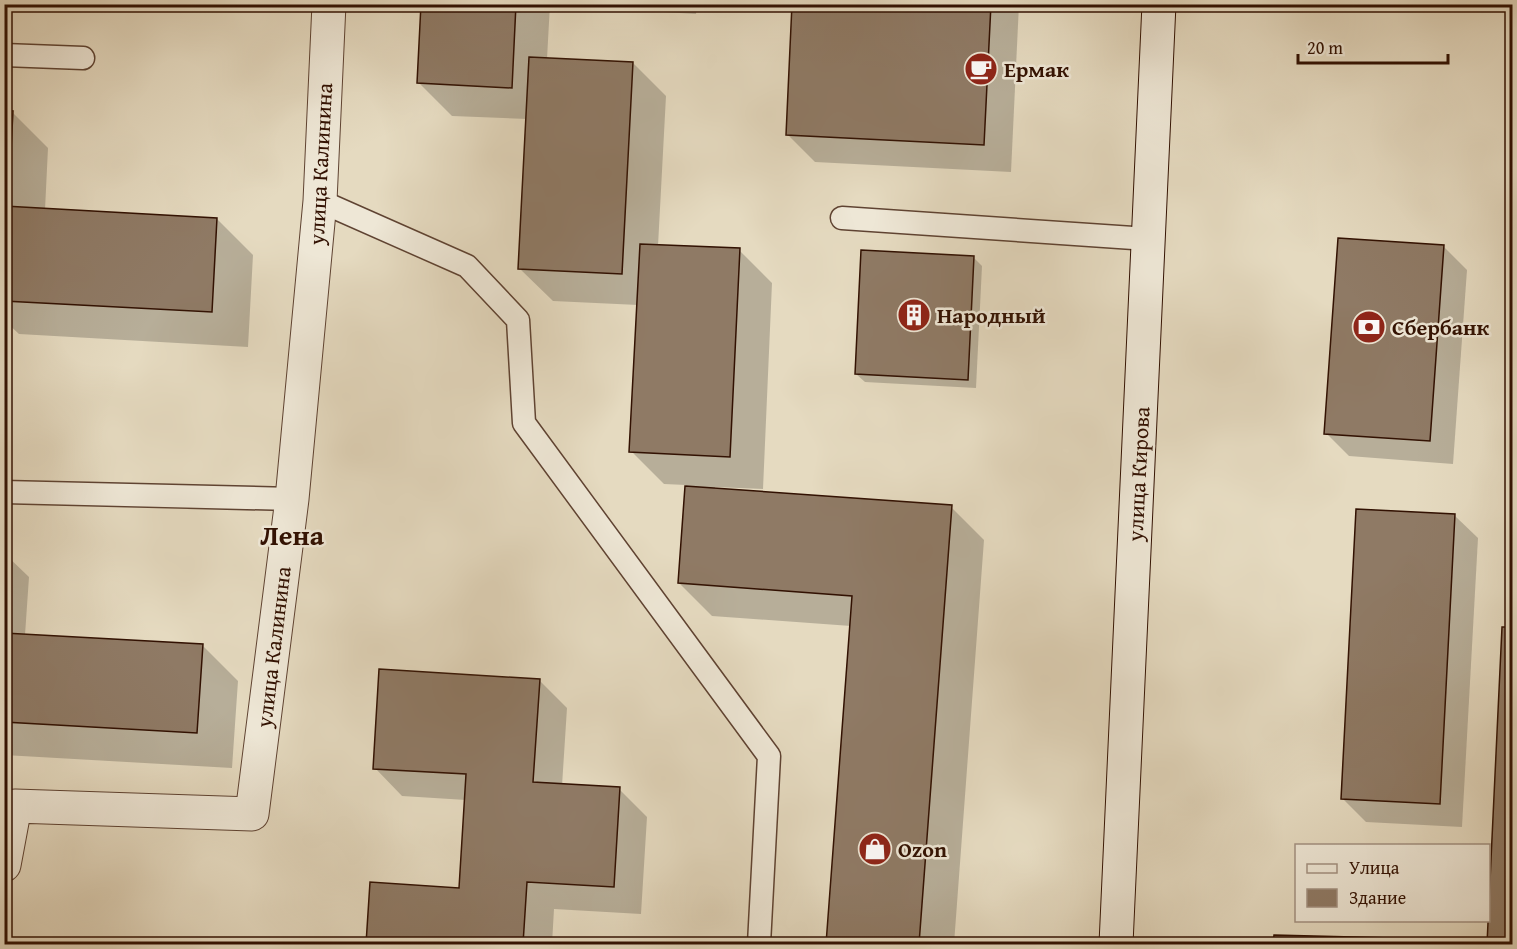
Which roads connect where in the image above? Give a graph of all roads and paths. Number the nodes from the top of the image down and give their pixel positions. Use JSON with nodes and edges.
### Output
{"nodes":[{"id":1,"x":329,"y":4,"type":"edge"},
{"id":2,"x":1159,"y":4,"type":"edge"},
{"id":3,"x":4,"y":55,"type":"edge"},
{"id":4,"x":83,"y":58,"type":"dead end"},
{"id":5,"x":320,"y":201,"type":"junction"},
{"id":6,"x":842,"y":218,"type":"dead end"},
{"id":7,"x":1148,"y":239,"type":"junction"},
{"id":8,"x":4,"y":492,"type":"edge"},
{"id":9,"x":292,"y":499,"type":"junction"},
{"id":10,"x":10,"y":806,"type":"edge"},
{"id":11,"x":4,"y":865,"type":"edge"},
{"id":12,"x":759,"y":945,"type":"edge"},
{"id":13,"x":1116,"y":945,"type":"edge"}],
"edges":[{"from":1,"to":5,"type":"street","name":"улица Калинина"},
{"from":2,"to":7,"type":"street","name":"улица Кирова"},
{"from":3,"to":4,"type":"lane"},
{"from":5,"to":9,"type":"street","name":"улица Калинина"},
{"from":5,"to":12,"type":"lane"},
{"from":6,"to":7,"type":"lane"},
{"from":7,"to":13,"type":"street","name":"улица Кирова"},
{"from":8,"to":9,"type":"lane"},
{"from":9,"to":10,"type":"street","name":"улица Калинина"},
{"from":10,"to":11,"type":"street","name":"улица Калинина"}]}
